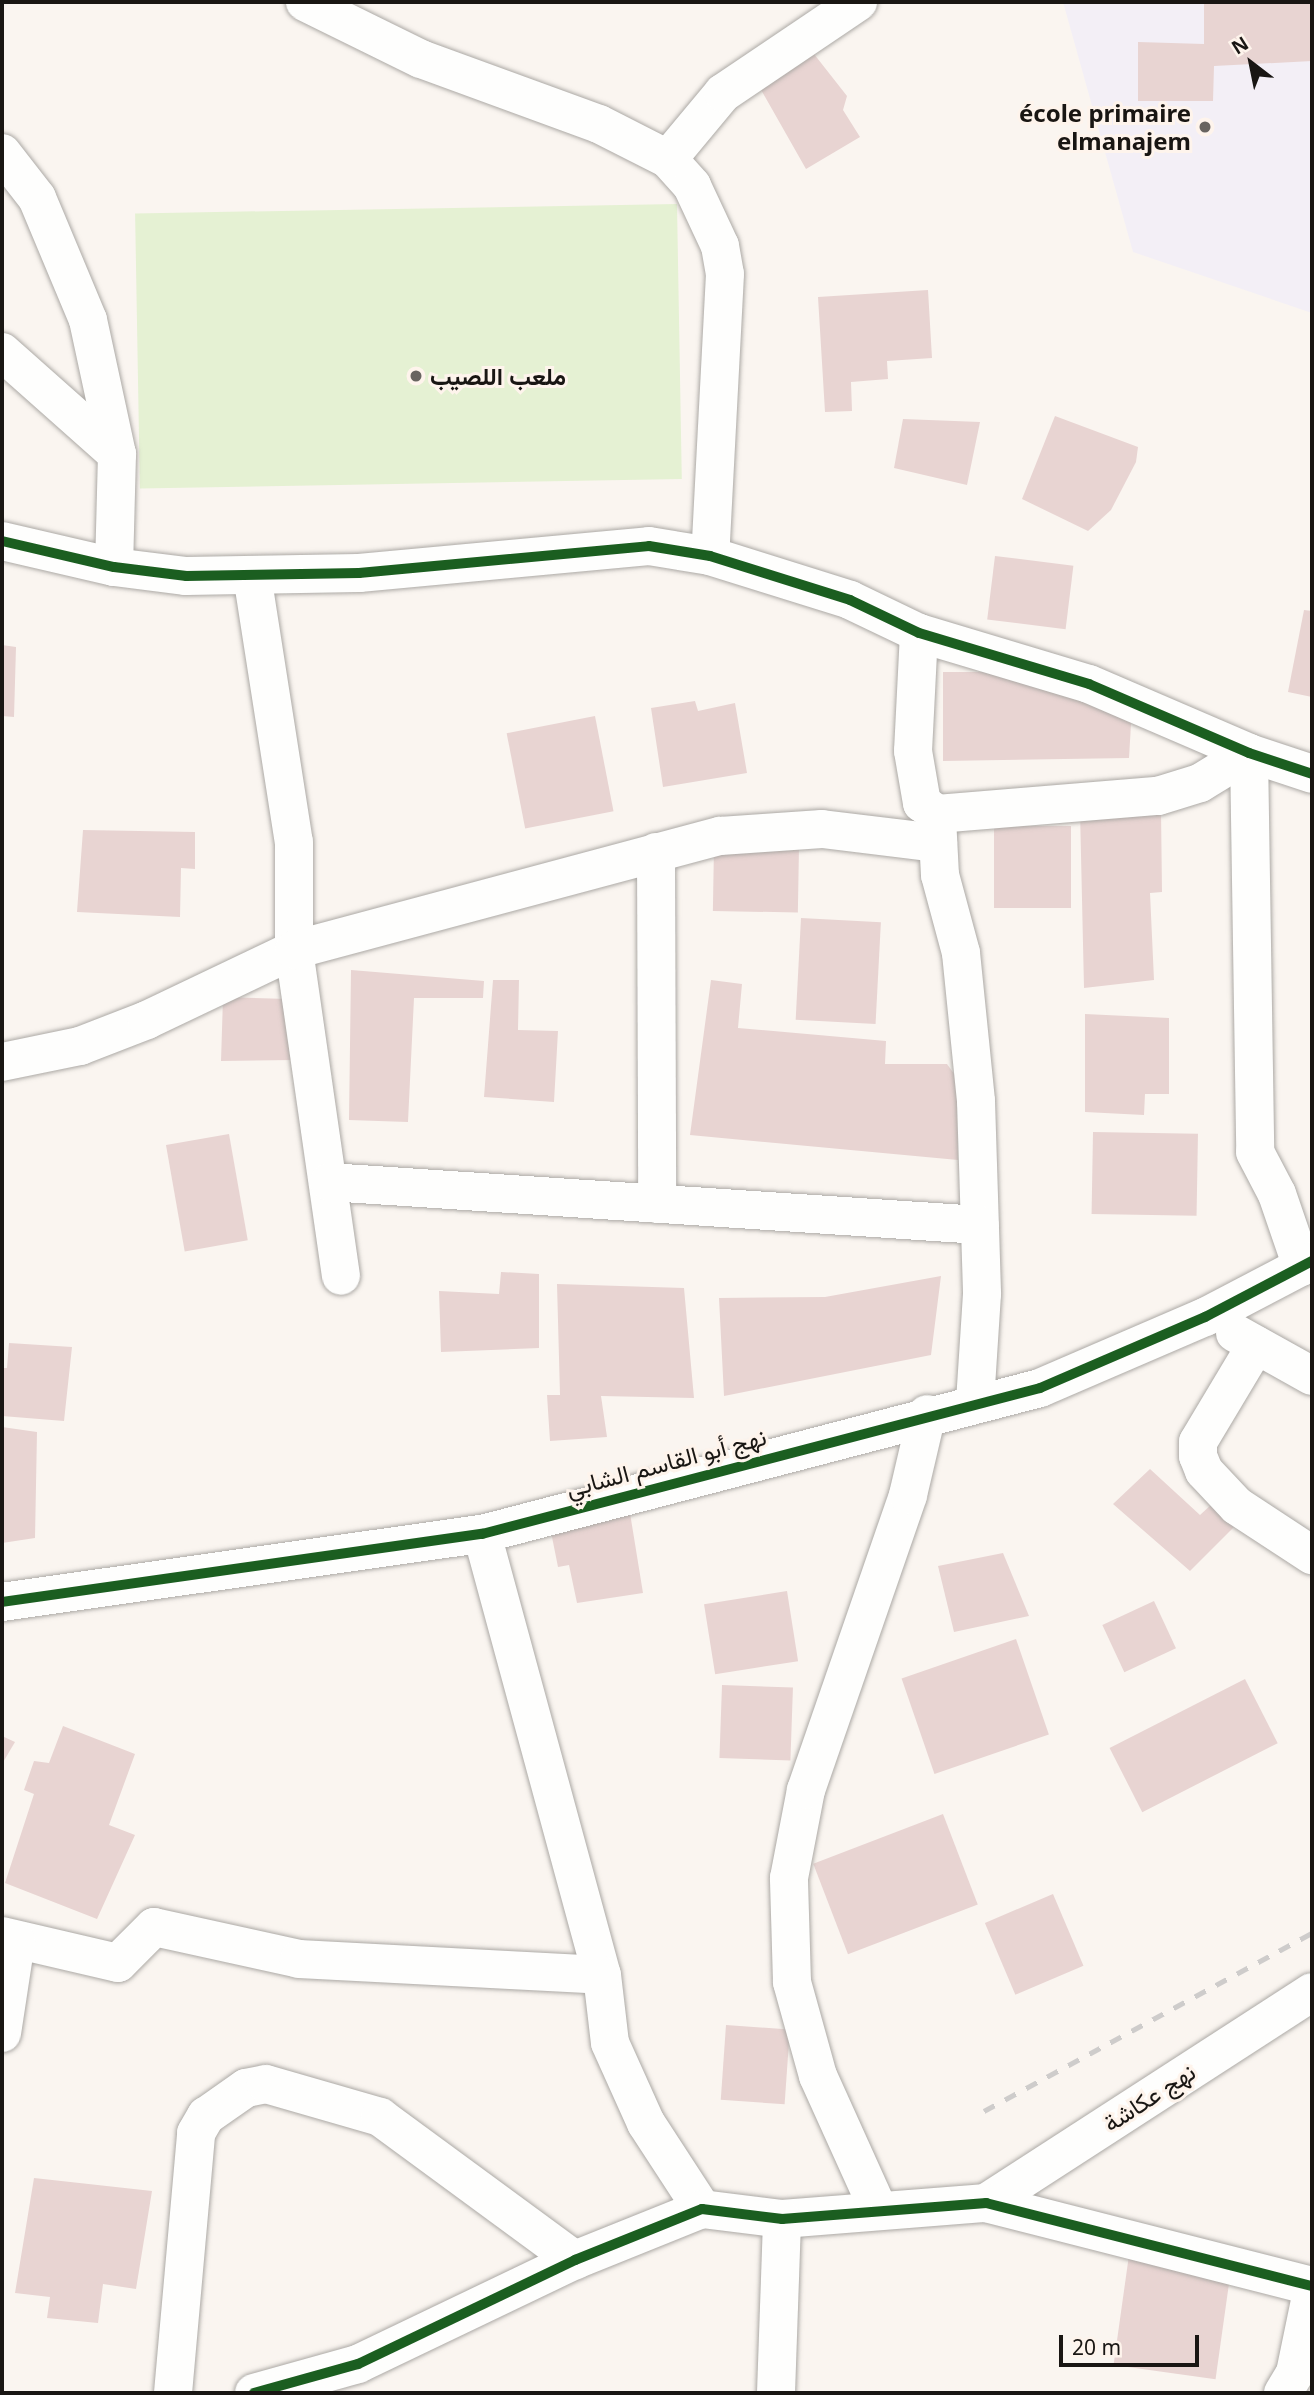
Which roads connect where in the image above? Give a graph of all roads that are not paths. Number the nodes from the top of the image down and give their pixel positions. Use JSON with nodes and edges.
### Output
{"nodes":[{"id":1,"x":305,"y":2,"type":"edge"},
{"id":2,"x":858,"y":2,"type":"edge"},
{"id":3,"x":2,"y":153,"type":"edge"},
{"id":4,"x":668,"y":159,"type":"junction"},
{"id":5,"x":2,"y":352,"type":"edge"},
{"id":6,"x":117,"y":454,"type":"junction"},
{"id":7,"x":2,"y":541,"type":"edge"},
{"id":8,"x":709,"y":556,"type":"junction"},
{"id":9,"x":114,"y":567,"type":"junction"},
{"id":10,"x":252,"y":575,"type":"junction"},
{"id":11,"x":919,"y":634,"type":"junction"},
{"id":12,"x":1249,"y":753,"type":"junction"},
{"id":13,"x":1312,"y":774,"type":"edge"},
{"id":14,"x":937,"y":828,"type":"junction"},
{"id":15,"x":656,"y":852,"type":"junction"},
{"id":16,"x":294,"y":950,"type":"junction"},
{"id":17,"x":2,"y":1062,"type":"edge"},
{"id":18,"x":329,"y":1182,"type":"junction"},
{"id":19,"x":657,"y":1204,"type":"junction"},
{"id":20,"x":980,"y":1225,"type":"junction"},
{"id":21,"x":1307,"y":1264,"type":"edge"},
{"id":22,"x":341,"y":1276,"type":"dead end"},
{"id":23,"x":1205,"y":1317,"type":"junction"},
{"id":24,"x":1256,"y":1345,"type":"junction"},
{"id":25,"x":1312,"y":1376,"type":"edge"},
{"id":26,"x":975,"y":1403,"type":"junction"},
{"id":27,"x":927,"y":1414,"type":"junction"},
{"id":28,"x":482,"y":1534,"type":"junction"},
{"id":29,"x":1312,"y":1555,"type":"edge"},
{"id":30,"x":2,"y":1602,"type":"edge"},
{"id":31,"x":9,"y":1938,"type":"edge"},
{"id":32,"x":602,"y":1975,"type":"junction"},
{"id":33,"x":1312,"y":1992,"type":"edge"},
{"id":34,"x":2,"y":2034,"type":"edge"},
{"id":35,"x":986,"y":2203,"type":"junction"},
{"id":36,"x":702,"y":2209,"type":"junction"},
{"id":37,"x":879,"y":2211,"type":"junction"},
{"id":38,"x":782,"y":2219,"type":"junction"},
{"id":39,"x":575,"y":2260,"type":"junction"},
{"id":40,"x":1312,"y":2288,"type":"edge"},
{"id":41,"x":173,"y":2393,"type":"edge"},
{"id":42,"x":254,"y":2393,"type":"edge"},
{"id":43,"x":776,"y":2393,"type":"edge"},
{"id":44,"x":1283,"y":2393,"type":"edge"}],
"edges":[{"from":1,"to":4,"type":"street"},
{"from":2,"to":4,"type":"street"},
{"from":3,"to":6,"type":"street"},
{"from":4,"to":8,"type":"street"},
{"from":5,"to":6,"type":"street"},
{"from":6,"to":9,"type":"street"},
{"from":7,"to":9,"type":"street"},
{"from":8,"to":10,"type":"street"},
{"from":8,"to":11,"type":"street"},
{"from":9,"to":10,"type":"street"},
{"from":10,"to":16,"type":"street"},
{"from":11,"to":12,"type":"street"},
{"from":11,"to":14,"type":"street"},
{"from":12,"to":13,"type":"street"},
{"from":12,"to":14,"type":"street"},
{"from":12,"to":21,"type":"street"},
{"from":14,"to":15,"type":"street"},
{"from":14,"to":20,"type":"street"},
{"from":15,"to":16,"type":"street"},
{"from":15,"to":19,"type":"street"},
{"from":16,"to":17,"type":"street"},
{"from":16,"to":18,"type":"street"},
{"from":18,"to":19,"type":"street"},
{"from":18,"to":22,"type":"street"},
{"from":19,"to":20,"type":"street"},
{"from":20,"to":26,"type":"street"},
{"from":21,"to":23,"type":"street","name":"نهج أبو القاسم الشابي"},
{"from":23,"to":24,"type":"street"},
{"from":23,"to":26,"type":"street","name":"نهج أبو القاسم الشابي"},
{"from":24,"to":25,"type":"street"},
{"from":24,"to":29,"type":"street"},
{"from":26,"to":27,"type":"street","name":"نهج أبو القاسم الشابي"},
{"from":27,"to":28,"type":"street","name":"نهج أبو القاسم الشابي"},
{"from":27,"to":37,"type":"street"},
{"from":28,"to":30,"type":"street","name":"نهج أبو القاسم الشابي"},
{"from":28,"to":32,"type":"street"},
{"from":31,"to":32,"type":"street"},
{"from":31,"to":34,"type":"street"},
{"from":32,"to":36,"type":"street"},
{"from":33,"to":35,"type":"street","name":"نهج عكاشة"},
{"from":35,"to":37,"type":"street"},
{"from":35,"to":40,"type":"street"},
{"from":36,"to":38,"type":"street"},
{"from":36,"to":39,"type":"street"},
{"from":37,"to":38,"type":"street"},
{"from":38,"to":43,"type":"street"},
{"from":39,"to":41,"type":"street"},
{"from":39,"to":42,"type":"street"},
{"from":40,"to":44,"type":"street"}]}
